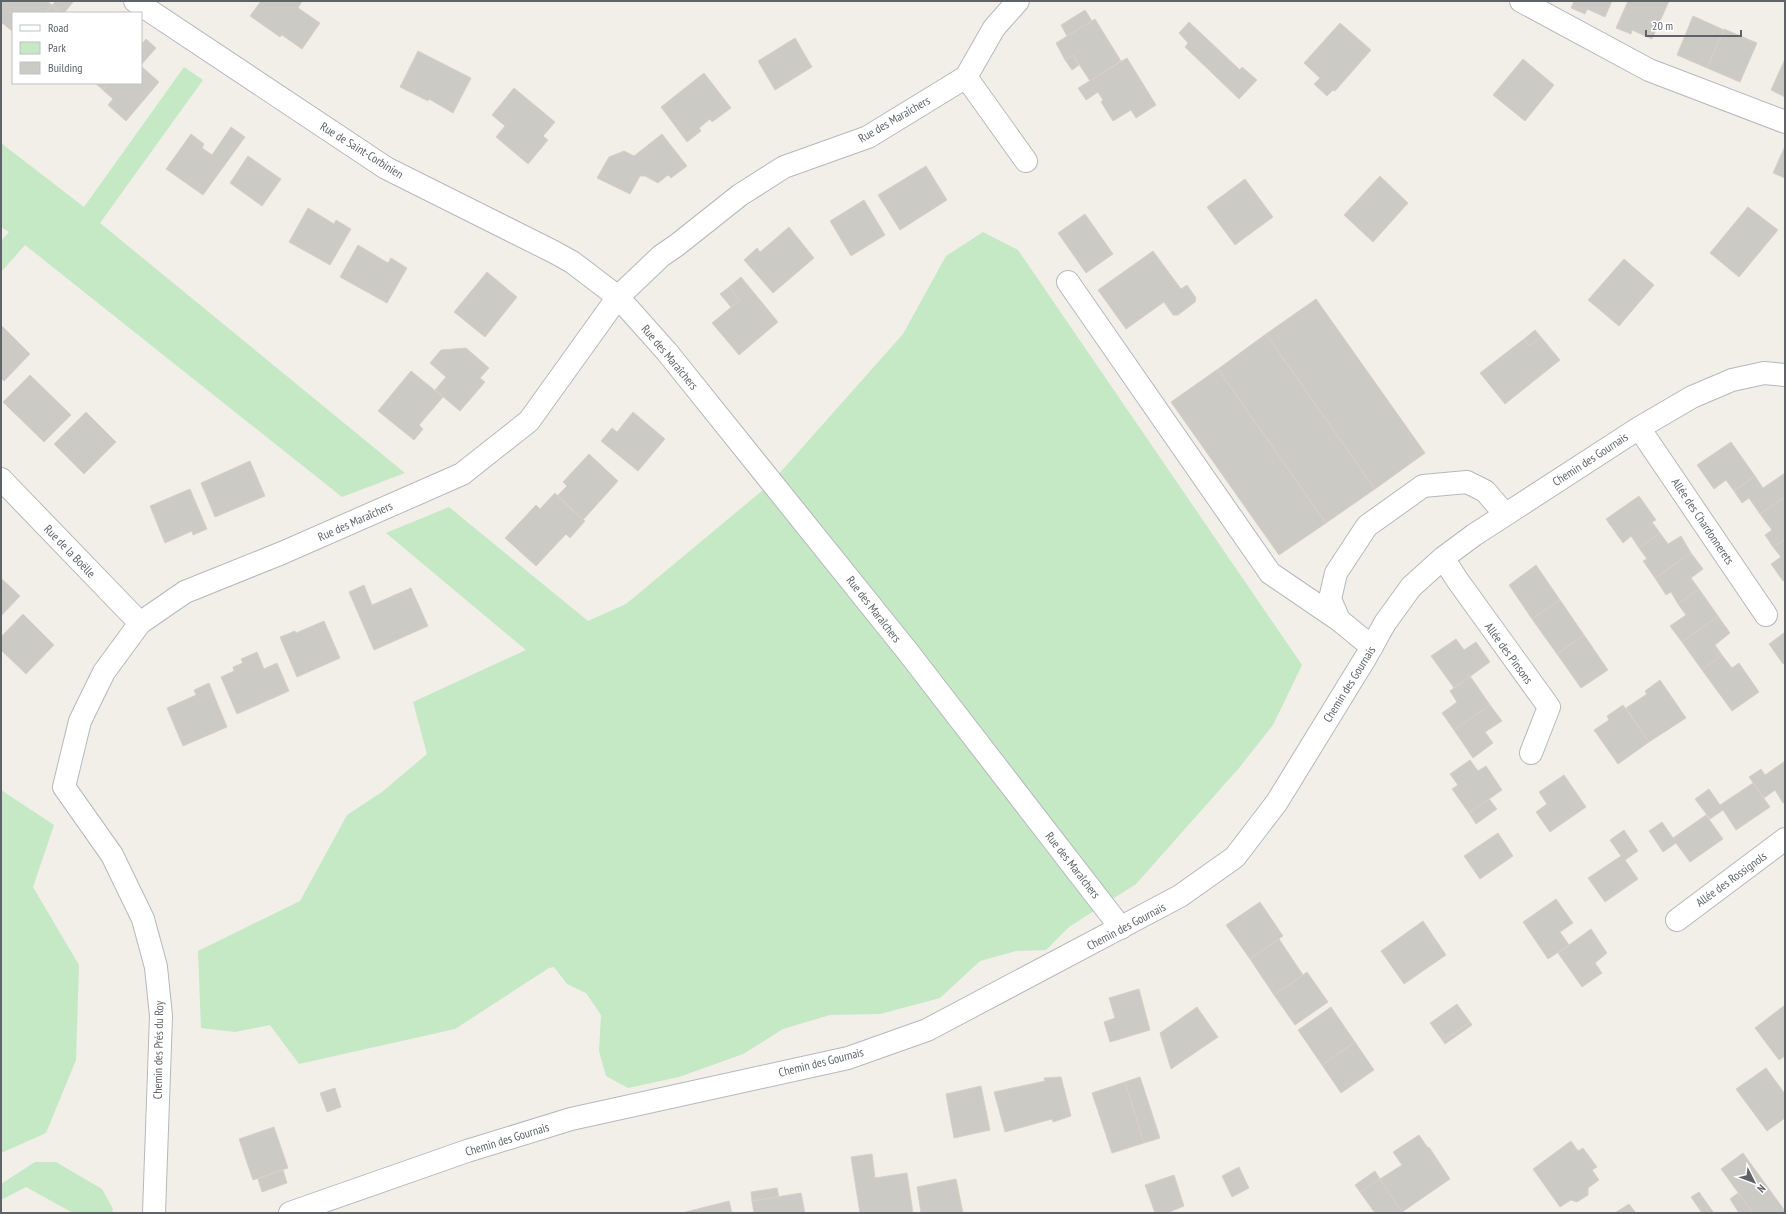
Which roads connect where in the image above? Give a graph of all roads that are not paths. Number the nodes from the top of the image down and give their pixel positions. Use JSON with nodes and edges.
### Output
{"nodes":[{"id":1,"x":135,"y":1,"type":"edge"},
{"id":2,"x":1018,"y":1,"type":"edge"},
{"id":3,"x":1521,"y":1,"type":"edge"},
{"id":4,"x":966,"y":76,"type":"junction"},
{"id":5,"x":1785,"y":122,"type":"edge"},
{"id":6,"x":1026,"y":162,"type":"dead end"},
{"id":7,"x":1068,"y":282,"type":"dead end"},
{"id":8,"x":618,"y":297,"type":"junction"},
{"id":9,"x":1785,"y":375,"type":"edge"},
{"id":10,"x":1639,"y":428,"type":"junction"},
{"id":11,"x":1,"y":479,"type":"edge"},
{"id":12,"x":1505,"y":514,"type":"junction"},
{"id":13,"x":1443,"y":558,"type":"junction"},
{"id":14,"x":1766,"y":615,"type":"dead end"},
{"id":15,"x":1338,"y":620,"type":"junction"},
{"id":16,"x":140,"y":623,"type":"junction"},
{"id":17,"x":1372,"y":647,"type":"junction"},
{"id":18,"x":80,"y":721,"type":"joint"},
{"id":19,"x":1531,"y":753,"type":"dead end"},
{"id":20,"x":1785,"y":839,"type":"edge"},
{"id":21,"x":1676,"y":920,"type":"dead end"},
{"id":22,"x":1121,"y":928,"type":"junction"},
{"id":23,"x":154,"y":1213,"type":"edge"},
{"id":24,"x":290,"y":1213,"type":"edge"}],
"edges":[{"from":1,"to":8,"type":"street","name":"Rue de Saint-Corbinien"},
{"from":2,"to":4,"type":"street"},
{"from":3,"to":5,"type":"street"},
{"from":4,"to":6,"type":"street"},
{"from":4,"to":8,"type":"street","name":"Rue des Maraîchers"},
{"from":7,"to":15,"type":"street"},
{"from":8,"to":16,"type":"street","name":"Rue des Maraîchers"},
{"from":8,"to":22,"type":"street","name":"Rue des Maraîchers"},
{"from":9,"to":10,"type":"street","name":"Chemin des Gournais"},
{"from":10,"to":12,"type":"street","name":"Chemin des Gournais"},
{"from":10,"to":14,"type":"street","name":"Allée des Chardonnerets"},
{"from":11,"to":16,"type":"street","name":"Rue de la Boëlle"},
{"from":12,"to":13,"type":"street","name":"Chemin des Gournais"},
{"from":12,"to":15,"type":"street"},
{"from":13,"to":17,"type":"street","name":"Chemin des Gournais"},
{"from":13,"to":19,"type":"street","name":"Allée des Pinsons"},
{"from":15,"to":17,"type":"street"},
{"from":16,"to":18,"type":"street","name":"Rue des Maraîchers"},
{"from":17,"to":22,"type":"street","name":"Chemin des Gournais"},
{"from":18,"to":23,"type":"street","name":"Chemin des Prés du Roy"},
{"from":20,"to":21,"type":"street","name":"Allée des Rossignols"},
{"from":22,"to":24,"type":"street","name":"Chemin des Gournais"}]}
